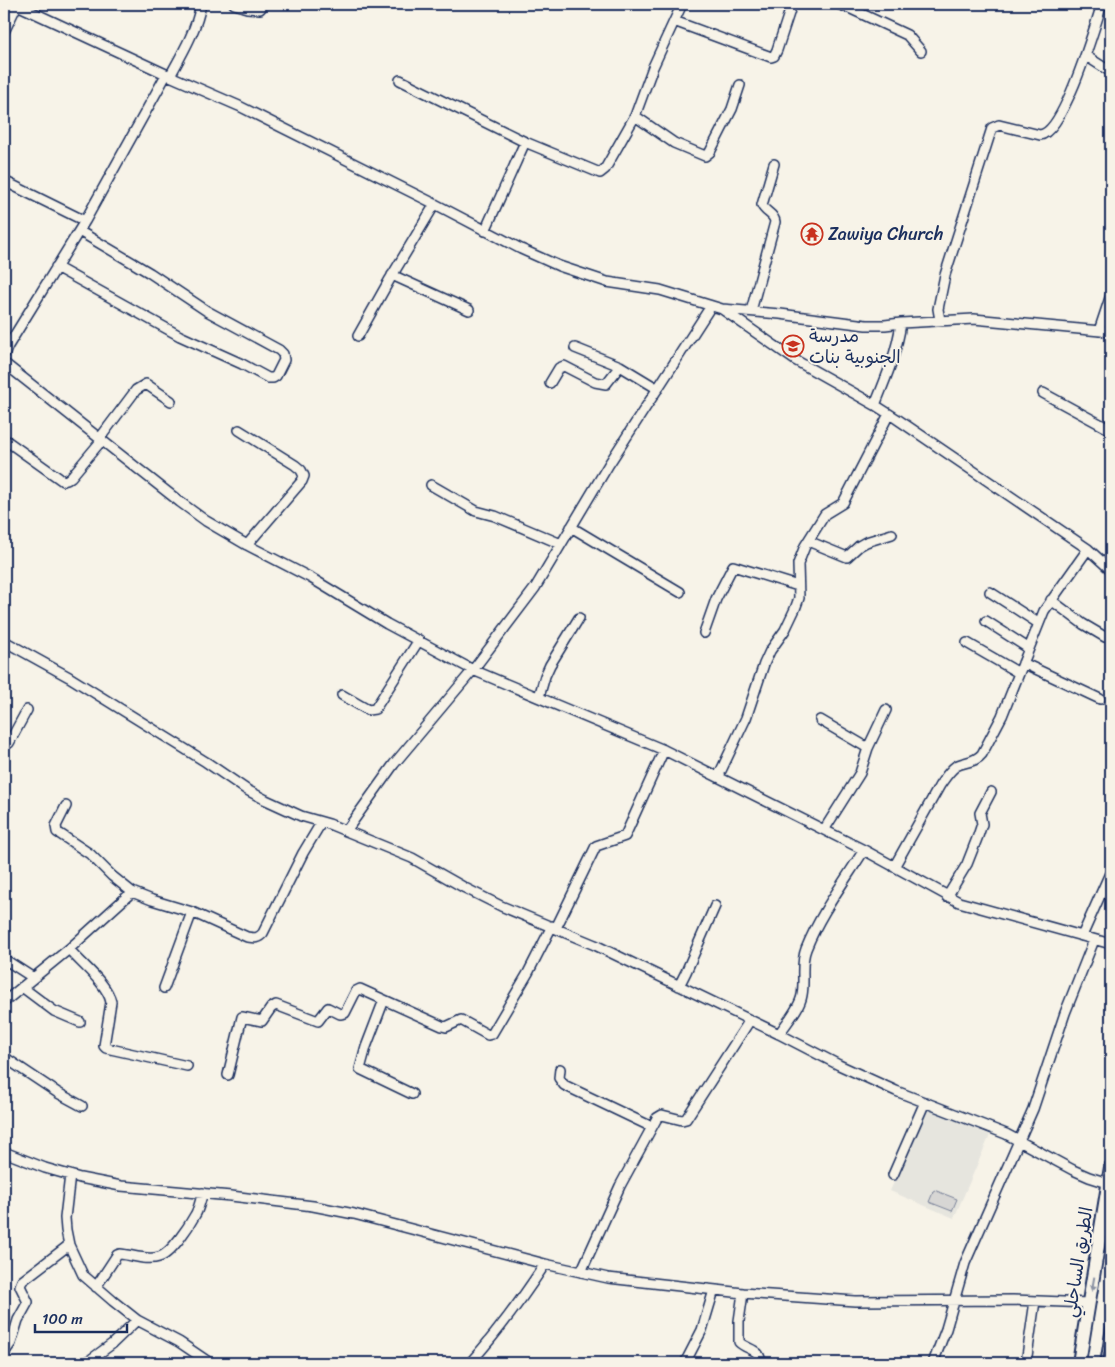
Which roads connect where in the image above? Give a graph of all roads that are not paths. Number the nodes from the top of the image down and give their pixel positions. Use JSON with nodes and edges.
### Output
{"nodes":[{"id":1,"x":16,"y":4,"type":"edge"},
{"id":2,"x":201,"y":4,"type":"edge"},
{"id":3,"x":234,"y":4,"type":"edge"},
{"id":4,"x":264,"y":4,"type":"edge"},
{"id":5,"x":682,"y":4,"type":"edge"},
{"id":6,"x":792,"y":4,"type":"edge"},
{"id":7,"x":838,"y":4,"type":"edge"},
{"id":8,"x":1102,"y":4,"type":"edge"},
{"id":9,"x":850,"y":6,"type":"edge"},
{"id":10,"x":33,"y":8,"type":"edge"},
{"id":11,"x":674,"y":21,"type":"junction"},
{"id":12,"x":4,"y":32,"type":"edge"},
{"id":13,"x":921,"y":50,"type":"dead end"},
{"id":14,"x":1086,"y":56,"type":"junction"},
{"id":15,"x":1111,"y":72,"type":"edge"},
{"id":16,"x":168,"y":75,"type":"junction"},
{"id":17,"x":400,"y":80,"type":"dead end"},
{"id":18,"x":740,"y":85,"type":"dead end"},
{"id":19,"x":635,"y":116,"type":"junction"},
{"id":20,"x":525,"y":142,"type":"junction"},
{"id":21,"x":774,"y":164,"type":"dead end"},
{"id":22,"x":4,"y":181,"type":"edge"},
{"id":23,"x":436,"y":204,"type":"junction"},
{"id":24,"x":85,"y":220,"type":"junction"},
{"id":25,"x":485,"y":230,"type":"junction"},
{"id":26,"x":79,"y":231,"type":"junction"},
{"id":27,"x":56,"y":267,"type":"junction"},
{"id":28,"x":392,"y":275,"type":"junction"},
{"id":29,"x":1111,"y":295,"type":"edge"},
{"id":30,"x":711,"y":306,"type":"junction"},
{"id":31,"x":722,"y":309,"type":"junction"},
{"id":32,"x":470,"y":310,"type":"dead end"},
{"id":33,"x":750,"y":311,"type":"junction"},
{"id":34,"x":940,"y":320,"type":"junction"},
{"id":35,"x":901,"y":323,"type":"junction"},
{"id":36,"x":1098,"y":331,"type":"junction"},
{"id":37,"x":1111,"y":332,"type":"edge"},
{"id":38,"x":358,"y":336,"type":"dead end"},
{"id":39,"x":575,"y":348,"type":"dead end"},
{"id":40,"x":4,"y":355,"type":"edge"},
{"id":41,"x":4,"y":363,"type":"edge"},
{"id":42,"x":620,"y":366,"type":"junction"},
{"id":43,"x":550,"y":383,"type":"dead end"},
{"id":44,"x":658,"y":388,"type":"junction"},
{"id":45,"x":1044,"y":393,"type":"dead end"},
{"id":46,"x":171,"y":401,"type":"dead end"},
{"id":47,"x":875,"y":405,"type":"junction"},
{"id":48,"x":889,"y":414,"type":"junction"},
{"id":49,"x":239,"y":430,"type":"dead end"},
{"id":50,"x":1111,"y":430,"type":"edge"},
{"id":51,"x":4,"y":439,"type":"edge"},
{"id":52,"x":101,"y":439,"type":"junction"},
{"id":53,"x":431,"y":485,"type":"dead end"},
{"id":54,"x":571,"y":527,"type":"junction"},
{"id":55,"x":892,"y":534,"type":"dead end"},
{"id":56,"x":808,"y":541,"type":"junction"},
{"id":57,"x":561,"y":544,"type":"junction"},
{"id":58,"x":247,"y":545,"type":"junction"},
{"id":59,"x":1088,"y":548,"type":"junction"},
{"id":60,"x":1111,"y":570,"type":"edge"},
{"id":61,"x":798,"y":586,"type":"junction"},
{"id":62,"x":680,"y":592,"type":"dead end"},
{"id":63,"x":990,"y":592,"type":"dead end"},
{"id":64,"x":1052,"y":600,"type":"junction"},
{"id":65,"x":579,"y":618,"type":"dead end"},
{"id":66,"x":986,"y":621,"type":"dead end"},
{"id":67,"x":1038,"y":623,"type":"junction"},
{"id":68,"x":704,"y":633,"type":"dead end"},
{"id":69,"x":1104,"y":638,"type":"dead end"},
{"id":70,"x":419,"y":640,"type":"junction"},
{"id":71,"x":4,"y":641,"type":"edge"},
{"id":72,"x":967,"y":643,"type":"dead end"},
{"id":73,"x":1028,"y":648,"type":"junction"},
{"id":74,"x":1023,"y":663,"type":"junction"},
{"id":75,"x":473,"y":670,"type":"junction"},
{"id":76,"x":1019,"y":673,"type":"junction"},
{"id":77,"x":342,"y":695,"type":"dead end"},
{"id":78,"x":539,"y":698,"type":"junction"},
{"id":79,"x":1100,"y":699,"type":"dead end"},
{"id":80,"x":27,"y":710,"type":"dead end"},
{"id":81,"x":886,"y":710,"type":"dead end"},
{"id":82,"x":820,"y":720,"type":"dead end"},
{"id":83,"x":4,"y":741,"type":"edge"},
{"id":84,"x":868,"y":748,"type":"junction"},
{"id":85,"x":664,"y":750,"type":"junction"},
{"id":86,"x":718,"y":777,"type":"junction"},
{"id":87,"x":991,"y":792,"type":"dead end"},
{"id":88,"x":66,"y":806,"type":"dead end"},
{"id":89,"x":321,"y":822,"type":"junction"},
{"id":90,"x":824,"y":830,"type":"junction"},
{"id":91,"x":346,"y":831,"type":"junction"},
{"id":92,"x":864,"y":850,"type":"junction"},
{"id":93,"x":894,"y":867,"type":"junction"},
{"id":94,"x":1111,"y":871,"type":"edge"},
{"id":95,"x":132,"y":892,"type":"junction"},
{"id":96,"x":947,"y":897,"type":"junction"},
{"id":97,"x":715,"y":906,"type":"dead end"},
{"id":98,"x":192,"y":912,"type":"junction"},
{"id":99,"x":554,"y":927,"type":"junction"},
{"id":100,"x":1082,"y":936,"type":"junction"},
{"id":101,"x":1094,"y":940,"type":"junction"},
{"id":102,"x":1111,"y":944,"type":"edge"},
{"id":103,"x":69,"y":949,"type":"junction"},
{"id":104,"x":4,"y":959,"type":"edge"},
{"id":105,"x":32,"y":977,"type":"junction"},
{"id":106,"x":679,"y":986,"type":"junction"},
{"id":107,"x":22,"y":987,"type":"junction"},
{"id":108,"x":164,"y":988,"type":"dead end"},
{"id":109,"x":384,"y":1000,"type":"junction"},
{"id":110,"x":4,"y":1002,"type":"edge"},
{"id":111,"x":750,"y":1020,"type":"junction"},
{"id":112,"x":80,"y":1022,"type":"dead end"},
{"id":113,"x":779,"y":1034,"type":"junction"},
{"id":114,"x":4,"y":1056,"type":"edge"},
{"id":115,"x":187,"y":1066,"type":"dead end"},
{"id":116,"x":560,"y":1069,"type":"dead end"},
{"id":117,"x":228,"y":1076,"type":"dead end"},
{"id":118,"x":412,"y":1094,"type":"dead end"},
{"id":119,"x":925,"y":1102,"type":"junction"},
{"id":120,"x":82,"y":1106,"type":"dead end"},
{"id":121,"x":652,"y":1127,"type":"junction"},
{"id":122,"x":1018,"y":1140,"type":"junction"},
{"id":123,"x":4,"y":1152,"type":"edge"},
{"id":124,"x":1111,"y":1167,"type":"edge"},
{"id":125,"x":70,"y":1175,"type":"junction"},
{"id":126,"x":893,"y":1175,"type":"dead end"},
{"id":127,"x":1108,"y":1183,"type":"junction"},
{"id":128,"x":203,"y":1193,"type":"junction"},
{"id":129,"x":69,"y":1245,"type":"junction"},
{"id":130,"x":1111,"y":1253,"type":"edge"},
{"id":131,"x":545,"y":1264,"type":"junction"},
{"id":132,"x":580,"y":1272,"type":"junction"},
{"id":133,"x":96,"y":1287,"type":"junction"},
{"id":134,"x":714,"y":1290,"type":"junction"},
{"id":135,"x":743,"y":1293,"type":"junction"},
{"id":136,"x":1035,"y":1301,"type":"junction"},
{"id":137,"x":954,"y":1302,"type":"junction"},
{"id":138,"x":1090,"y":1303,"type":"junction"},
{"id":139,"x":137,"y":1320,"type":"junction"},
{"id":140,"x":1111,"y":1344,"type":"edge"},
{"id":141,"x":4,"y":1353,"type":"edge"},
{"id":142,"x":936,"y":1362,"type":"edge"},
{"id":143,"x":86,"y":1363,"type":"edge"},
{"id":144,"x":210,"y":1363,"type":"edge"},
{"id":145,"x":470,"y":1363,"type":"edge"},
{"id":146,"x":685,"y":1363,"type":"edge"},
{"id":147,"x":760,"y":1363,"type":"edge"},
{"id":148,"x":1026,"y":1363,"type":"edge"},
{"id":149,"x":1079,"y":1363,"type":"edge"},
{"id":150,"x":1093,"y":1363,"type":"edge"},
{"id":151,"x":1108,"y":1363,"type":"edge"}],
"edges":[{"from":1,"to":10,"type":"street"},
{"from":1,"to":12,"type":"street"},
{"from":2,"to":16,"type":"street"},
{"from":3,"to":4,"type":"street"},
{"from":5,"to":11,"type":"street"},
{"from":6,"to":11,"type":"street"},
{"from":7,"to":9,"type":"street"},
{"from":8,"to":14,"type":"street"},
{"from":9,"to":13,"type":"street"},
{"from":10,"to":16,"type":"street"},
{"from":11,"to":19,"type":"street"},
{"from":14,"to":15,"type":"street"},
{"from":14,"to":34,"type":"street"},
{"from":16,"to":23,"type":"street"},
{"from":16,"to":24,"type":"street"},
{"from":17,"to":20,"type":"street"},
{"from":18,"to":19,"type":"street"},
{"from":19,"to":20,"type":"street"},
{"from":20,"to":25,"type":"street"},
{"from":21,"to":33,"type":"street"},
{"from":22,"to":24,"type":"street"},
{"from":23,"to":25,"type":"street"},
{"from":23,"to":28,"type":"street"},
{"from":24,"to":26,"type":"street"},
{"from":25,"to":30,"type":"street"},
{"from":26,"to":27,"type":"street"},
{"from":26,"to":27,"type":"street"},
{"from":27,"to":40,"type":"street"},
{"from":28,"to":32,"type":"street"},
{"from":28,"to":38,"type":"street"},
{"from":29,"to":36,"type":"street"},
{"from":30,"to":31,"type":"street"},
{"from":30,"to":44,"type":"street"},
{"from":31,"to":33,"type":"street"},
{"from":31,"to":47,"type":"street"},
{"from":33,"to":35,"type":"street"},
{"from":34,"to":35,"type":"street"},
{"from":34,"to":36,"type":"street"},
{"from":35,"to":47,"type":"street"},
{"from":36,"to":37,"type":"street"},
{"from":39,"to":42,"type":"street"},
{"from":41,"to":52,"type":"street"},
{"from":42,"to":43,"type":"street"},
{"from":42,"to":44,"type":"street"},
{"from":44,"to":54,"type":"street"},
{"from":45,"to":50,"type":"street"},
{"from":46,"to":52,"type":"street"},
{"from":47,"to":48,"type":"street"},
{"from":48,"to":56,"type":"street"},
{"from":48,"to":59,"type":"street"},
{"from":49,"to":58,"type":"street"},
{"from":51,"to":52,"type":"street"},
{"from":52,"to":58,"type":"street"},
{"from":53,"to":57,"type":"street"},
{"from":54,"to":57,"type":"street"},
{"from":54,"to":62,"type":"street"},
{"from":55,"to":56,"type":"street"},
{"from":56,"to":61,"type":"street"},
{"from":57,"to":75,"type":"street"},
{"from":58,"to":70,"type":"street"},
{"from":59,"to":60,"type":"street"},
{"from":59,"to":64,"type":"street"},
{"from":61,"to":68,"type":"street"},
{"from":61,"to":86,"type":"street"},
{"from":63,"to":67,"type":"street"},
{"from":64,"to":67,"type":"street"},
{"from":64,"to":69,"type":"street"},
{"from":65,"to":78,"type":"street"},
{"from":66,"to":73,"type":"street"},
{"from":67,"to":73,"type":"street"},
{"from":70,"to":75,"type":"street"},
{"from":70,"to":77,"type":"street"},
{"from":71,"to":89,"type":"street"},
{"from":72,"to":76,"type":"street"},
{"from":73,"to":74,"type":"street"},
{"from":74,"to":76,"type":"street"},
{"from":74,"to":79,"type":"street"},
{"from":75,"to":78,"type":"street"},
{"from":75,"to":91,"type":"street"},
{"from":76,"to":93,"type":"street"},
{"from":78,"to":85,"type":"street"},
{"from":80,"to":83,"type":"street"},
{"from":81,"to":84,"type":"street"},
{"from":82,"to":84,"type":"street"},
{"from":84,"to":90,"type":"street"},
{"from":85,"to":86,"type":"street"},
{"from":85,"to":99,"type":"street"},
{"from":86,"to":90,"type":"street"},
{"from":87,"to":96,"type":"street"},
{"from":88,"to":95,"type":"street"},
{"from":89,"to":91,"type":"street"},
{"from":89,"to":98,"type":"street"},
{"from":90,"to":92,"type":"street"},
{"from":91,"to":99,"type":"street"},
{"from":92,"to":93,"type":"street"},
{"from":92,"to":113,"type":"street"},
{"from":93,"to":96,"type":"street"},
{"from":94,"to":100,"type":"street"},
{"from":95,"to":98,"type":"street"},
{"from":95,"to":103,"type":"street"},
{"from":96,"to":100,"type":"street"},
{"from":97,"to":106,"type":"street"},
{"from":98,"to":108,"type":"street"},
{"from":99,"to":106,"type":"street"},
{"from":99,"to":109,"type":"street"},
{"from":100,"to":101,"type":"street"},
{"from":101,"to":102,"type":"street"},
{"from":101,"to":122,"type":"street"},
{"from":103,"to":105,"type":"street"},
{"from":103,"to":115,"type":"street"},
{"from":104,"to":105,"type":"street"},
{"from":105,"to":107,"type":"street"},
{"from":106,"to":111,"type":"street"},
{"from":107,"to":110,"type":"street"},
{"from":107,"to":112,"type":"street"},
{"from":109,"to":117,"type":"street"},
{"from":109,"to":118,"type":"street"},
{"from":111,"to":113,"type":"street"},
{"from":111,"to":121,"type":"street"},
{"from":113,"to":119,"type":"street"},
{"from":114,"to":120,"type":"street"},
{"from":116,"to":121,"type":"street"},
{"from":119,"to":122,"type":"street"},
{"from":119,"to":126,"type":"street"},
{"from":121,"to":132,"type":"street"},
{"from":122,"to":127,"type":"street"},
{"from":122,"to":137,"type":"street"},
{"from":123,"to":125,"type":"street"},
{"from":124,"to":127,"type":"highway","name":"الطريق الساحلي"},
{"from":125,"to":128,"type":"street"},
{"from":125,"to":129,"type":"street"},
{"from":127,"to":138,"type":"highway","name":"الطريق الساحلي","one_way":true},
{"from":128,"to":131,"type":"street"},
{"from":128,"to":133,"type":"street"},
{"from":129,"to":133,"type":"street"},
{"from":129,"to":141,"type":"street"},
{"from":130,"to":150,"type":"highway","name":"الطريق الساحلي"},
{"from":131,"to":132,"type":"street"},
{"from":131,"to":145,"type":"street"},
{"from":132,"to":134,"type":"street"},
{"from":133,"to":139,"type":"street"},
{"from":134,"to":135,"type":"street"},
{"from":134,"to":146,"type":"street"},
{"from":135,"to":137,"type":"street"},
{"from":135,"to":147,"type":"street"},
{"from":136,"to":137,"type":"street"},
{"from":136,"to":138,"type":"street"},
{"from":136,"to":148,"type":"street"},
{"from":137,"to":142,"type":"street"},
{"from":138,"to":149,"type":"highway","name":"الطريق الساحلي"},
{"from":139,"to":143,"type":"street"},
{"from":139,"to":144,"type":"street"},
{"from":140,"to":151,"type":"street"}]}
